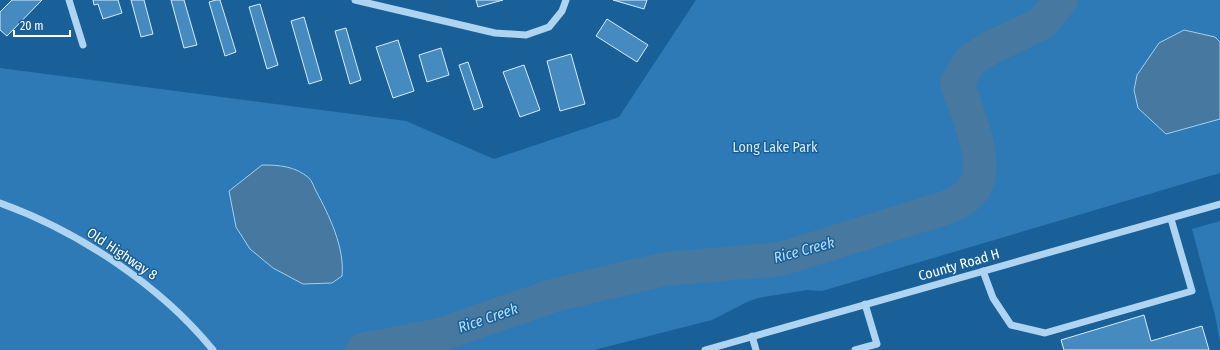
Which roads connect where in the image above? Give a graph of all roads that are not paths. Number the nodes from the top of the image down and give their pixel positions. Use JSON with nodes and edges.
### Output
{"nodes":[{"id":1,"x":69,"y":0,"type":"edge"},
{"id":2,"x":355,"y":0,"type":"edge"},
{"id":3,"x":566,"y":0,"type":"edge"},
{"id":4,"x":83,"y":45,"type":"dead end"},
{"id":5,"x":0,"y":203,"type":"edge"},
{"id":6,"x":1220,"y":204,"type":"edge"},
{"id":7,"x":1171,"y":219,"type":"junction"},
{"id":8,"x":983,"y":271,"type":"junction"},
{"id":9,"x":865,"y":304,"type":"junction"},
{"id":10,"x":752,"y":336,"type":"junction"},
{"id":11,"x":716,"y":348,"type":"edge"},
{"id":12,"x":213,"y":350,"type":"edge"},
{"id":13,"x":705,"y":350,"type":"edge"},
{"id":14,"x":756,"y":350,"type":"edge"},
{"id":15,"x":856,"y":350,"type":"edge"}],
"edges":[{"from":1,"to":4,"type":"street"},
{"from":2,"to":3,"type":"street"},
{"from":5,"to":12,"type":"street","name":"Old Highway 8"},
{"from":6,"to":7,"type":"street","name":"County Road H"},
{"from":7,"to":8,"type":"street","name":"County Road H"},
{"from":7,"to":8,"type":"street"},
{"from":8,"to":9,"type":"street","name":"County Road H"},
{"from":9,"to":10,"type":"street","name":"County Road H"},
{"from":9,"to":15,"type":"street"},
{"from":10,"to":11,"type":"street","name":"County Road H"},
{"from":10,"to":14,"type":"street"},
{"from":11,"to":13,"type":"street","name":"County Road H"}]}
